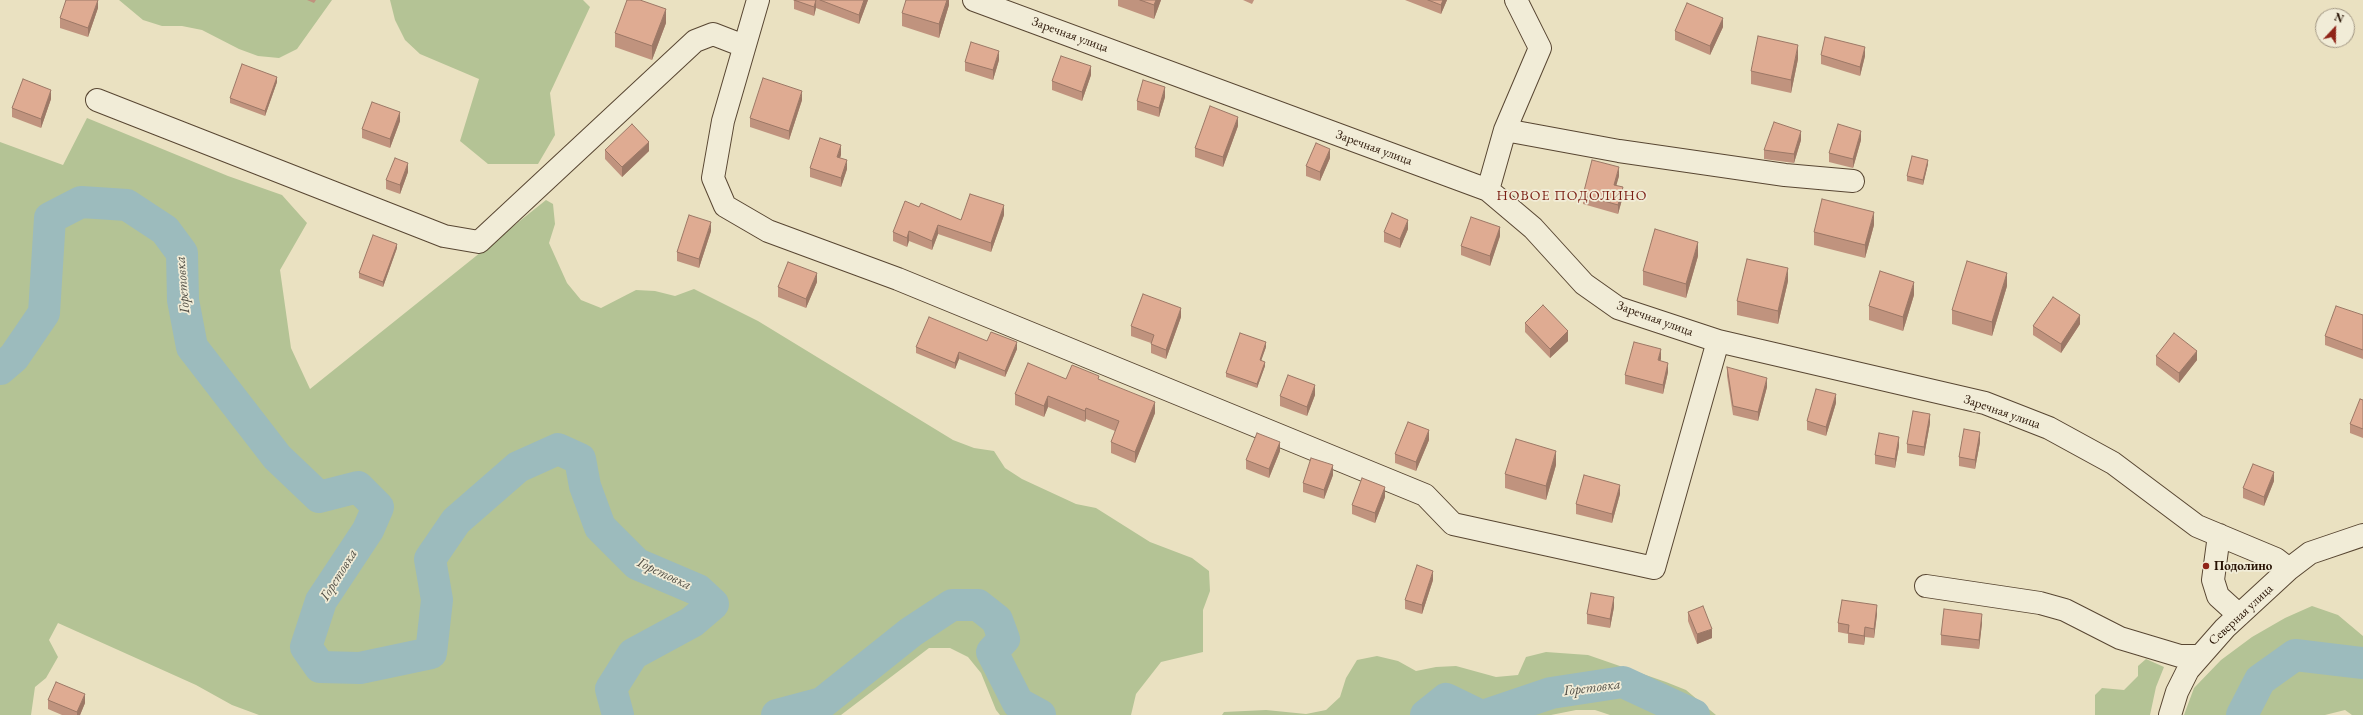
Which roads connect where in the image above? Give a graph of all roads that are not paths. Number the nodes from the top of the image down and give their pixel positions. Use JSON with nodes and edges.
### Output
{"nodes":[{"id":1,"x":758,"y":0,"type":"edge"},
{"id":2,"x":974,"y":0,"type":"edge"},
{"id":3,"x":1516,"y":0,"type":"edge"},
{"id":4,"x":744,"y":46,"type":"junction"},
{"id":5,"x":97,"y":100,"type":"dead end"},
{"id":6,"x":1505,"y":130,"type":"junction"},
{"id":7,"x":1853,"y":181,"type":"dead end"},
{"id":8,"x":1488,"y":190,"type":"junction"},
{"id":9,"x":1718,"y":341,"type":"junction"},
{"id":10,"x":2218,"y":535,"type":"junction"},
{"id":11,"x":2363,"y":536,"type":"edge"},
{"id":12,"x":2289,"y":569,"type":"junction"},
{"id":13,"x":1926,"y":586,"type":"dead end"},
{"id":14,"x":2239,"y":615,"type":"junction"},
{"id":15,"x":2198,"y":656,"type":"junction"},
{"id":16,"x":2170,"y":715,"type":"edge"}],
"edges":[{"from":1,"to":4,"type":"street"},
{"from":2,"to":8,"type":"street","name":"Заречная улица"},
{"from":3,"to":6,"type":"street"},
{"from":4,"to":5,"type":"street"},
{"from":4,"to":9,"type":"street"},
{"from":6,"to":7,"type":"street"},
{"from":6,"to":8,"type":"street"},
{"from":8,"to":9,"type":"street","name":"Заречная улица"},
{"from":9,"to":10,"type":"street","name":"Заречная улица"},
{"from":10,"to":12,"type":"street","name":"Заречная улица"},
{"from":10,"to":14,"type":"street"},
{"from":11,"to":12,"type":"street","name":"Северная улица"},
{"from":12,"to":14,"type":"street","name":"Северная улица"},
{"from":13,"to":15,"type":"street"},
{"from":14,"to":15,"type":"street","name":"Северная улица"},
{"from":15,"to":16,"type":"street","name":"Северная улица"}]}
